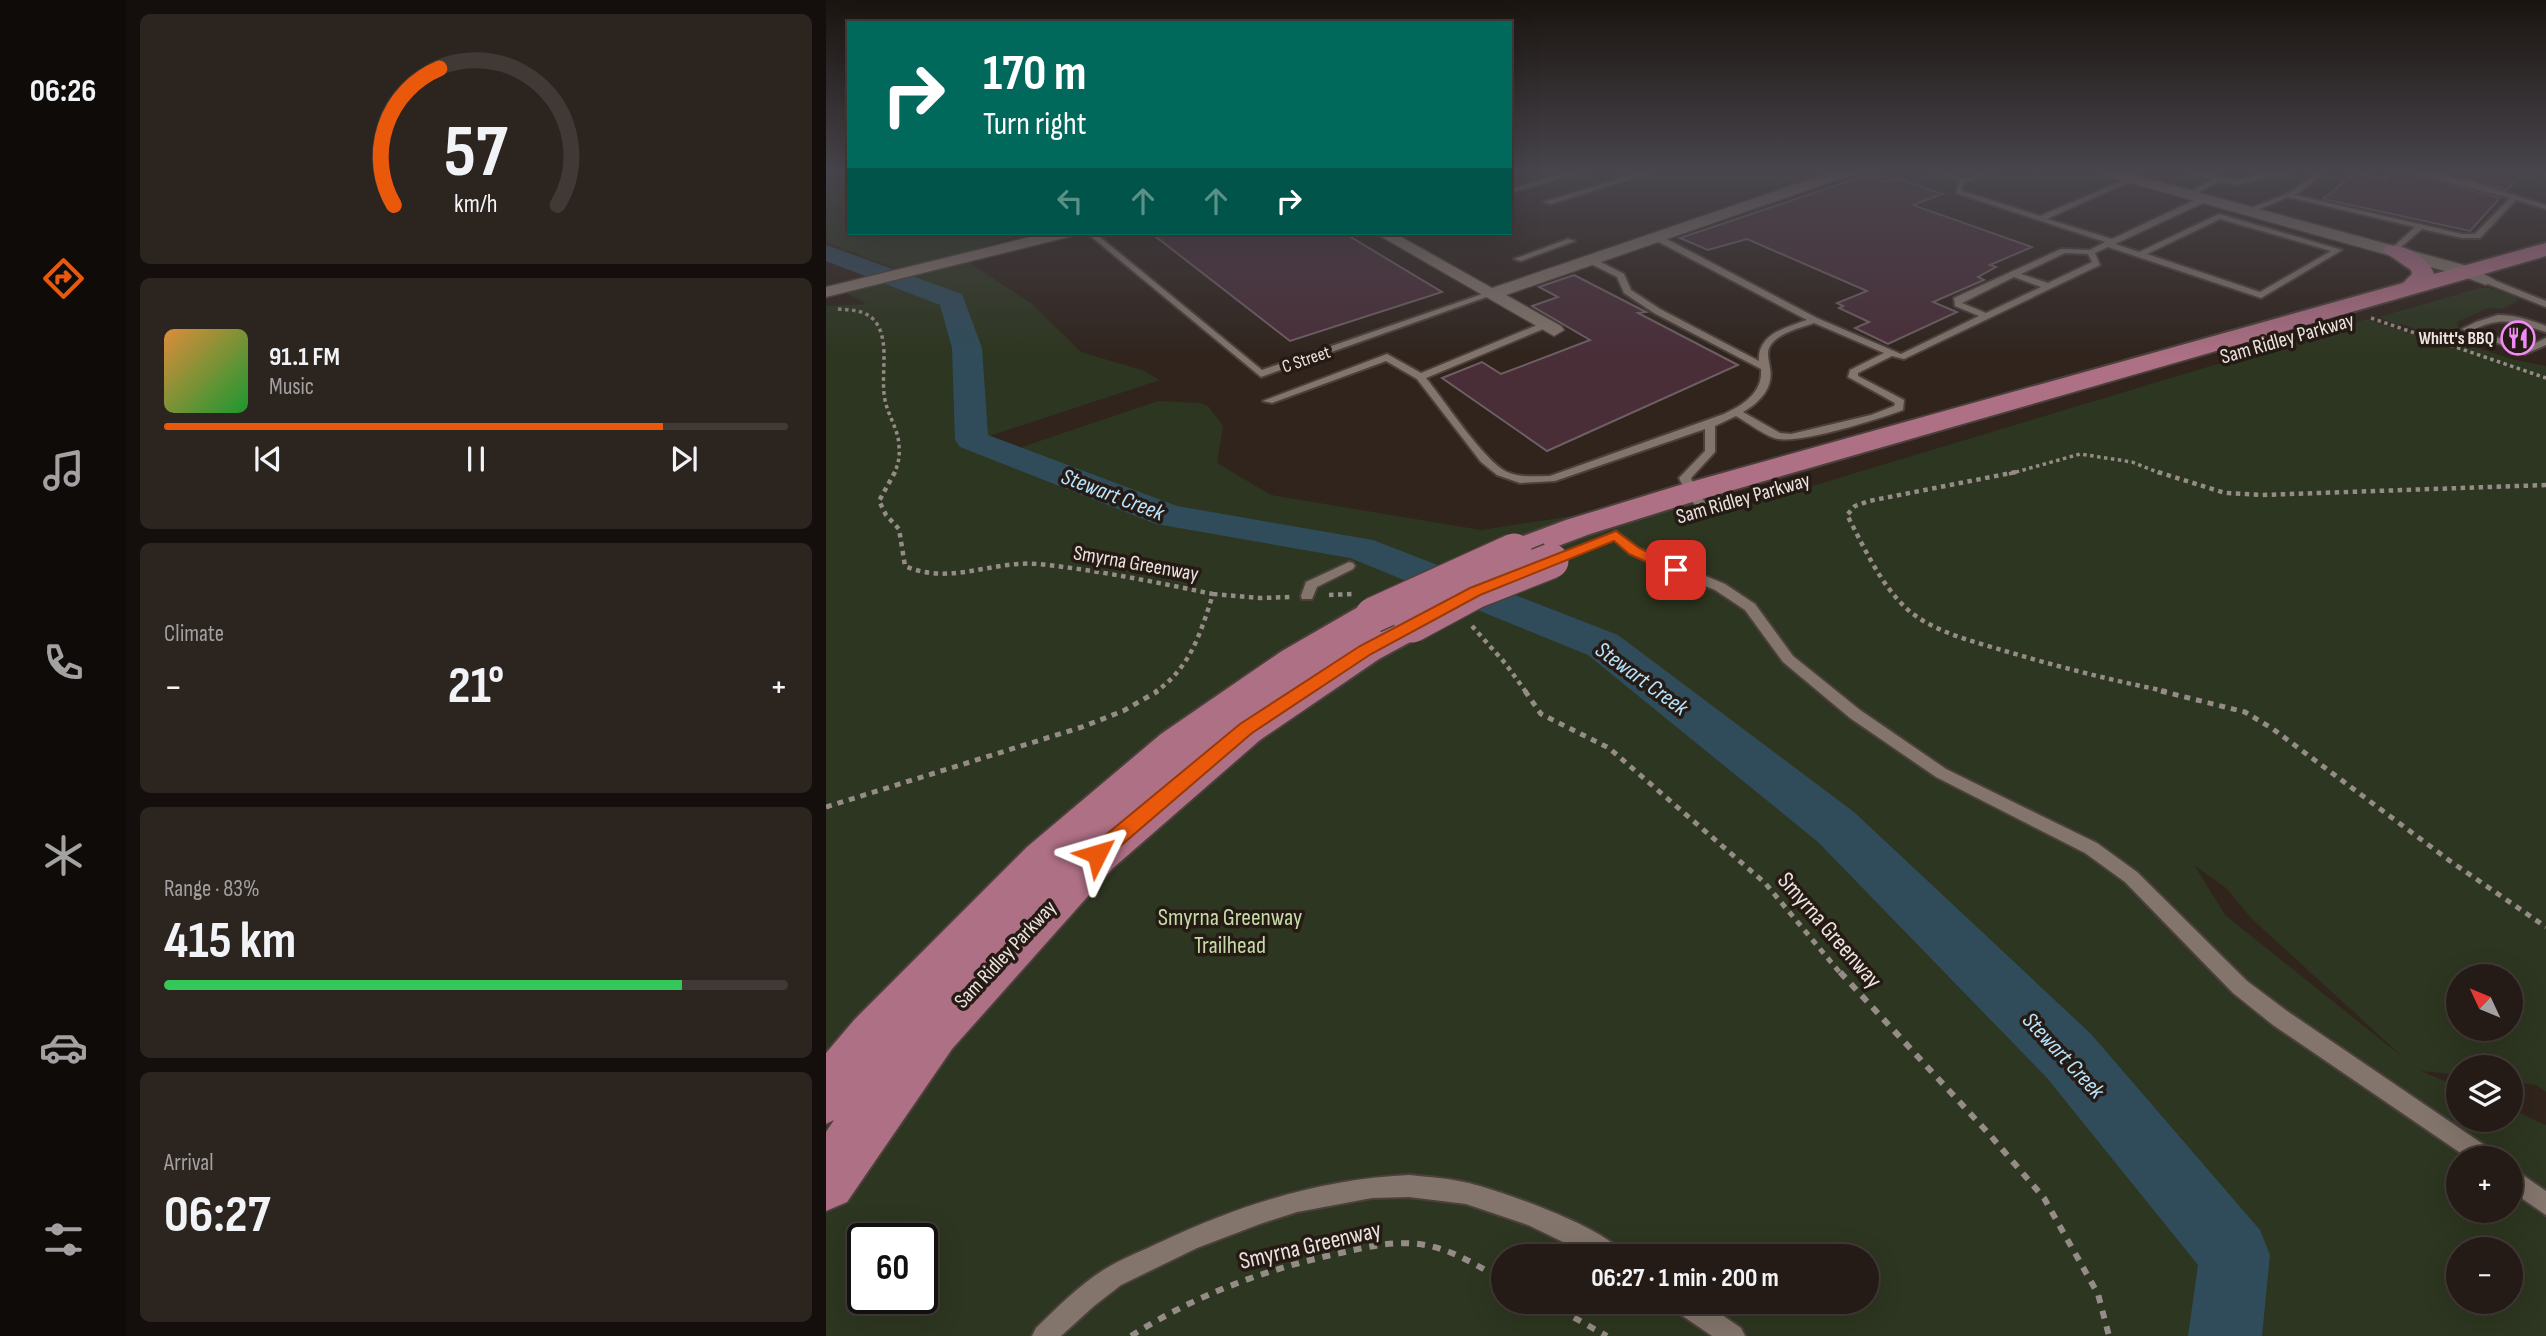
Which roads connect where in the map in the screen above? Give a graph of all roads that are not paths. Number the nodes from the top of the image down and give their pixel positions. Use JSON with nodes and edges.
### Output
{"nodes":[{"id":1,"x":1667,"y":233,"type":"edge"},
{"id":2,"x":2082,"y":233,"type":"edge"},
{"id":3,"x":2128,"y":233,"type":"edge"},
{"id":4,"x":2183,"y":233,"type":"edge"},
{"id":5,"x":2280,"y":233,"type":"edge"},
{"id":6,"x":2329,"y":233,"type":"edge"},
{"id":7,"x":2413,"y":233,"type":"edge"},
{"id":8,"x":2462,"y":233,"type":"edge"},
{"id":9,"x":2480,"y":233,"type":"edge"},
{"id":10,"x":1058,"y":235,"type":"edge"},
{"id":11,"x":1093,"y":235,"type":"edge"},
{"id":12,"x":1387,"y":235,"type":"edge"},
{"id":13,"x":1656,"y":237,"type":"junction"},
{"id":14,"x":1571,"y":242,"type":"dead end"},
{"id":15,"x":2110,"y":243,"type":"junction"},
{"id":16,"x":2546,"y":249,"type":"edge"},
{"id":17,"x":2394,"y":251,"type":"junction"},
{"id":18,"x":2091,"y":252,"type":"junction"},
{"id":19,"x":2139,"y":255,"type":"junction"},
{"id":20,"x":1518,"y":259,"type":"dead end"},
{"id":21,"x":1590,"y":260,"type":"junction"},
{"id":22,"x":2546,"y":264,"type":"edge"},
{"id":23,"x":2014,"y":274,"type":"junction"},
{"id":24,"x":2476,"y":276,"type":"junction"},
{"id":25,"x":2047,"y":286,"type":"junction"},
{"id":26,"x":2411,"y":287,"type":"junction"},
{"id":27,"x":835,"y":290,"type":"edge"},
{"id":28,"x":1491,"y":294,"type":"junction"},
{"id":29,"x":2531,"y":306,"type":"edge"},
{"id":30,"x":1986,"y":316,"type":"junction"},
{"id":31,"x":1814,"y":320,"type":"junction"},
{"id":32,"x":1550,"y":328,"type":"joint"},
{"id":33,"x":2546,"y":329,"type":"edge"},
{"id":34,"x":2546,"y":341,"type":"edge"},
{"id":35,"x":1889,"y":354,"type":"junction"},
{"id":36,"x":1764,"y":367,"type":"junction"},
{"id":37,"x":1420,"y":377,"type":"junction"},
{"id":38,"x":1268,"y":401,"type":"dead end"},
{"id":39,"x":1736,"y":412,"type":"junction"},
{"id":40,"x":1710,"y":424,"type":"junction"},
{"id":41,"x":1698,"y":500,"type":"junction"},
{"id":42,"x":1616,"y":535,"type":"junction"},
{"id":43,"x":1349,"y":566,"type":"dead end"},
{"id":44,"x":1307,"y":596,"type":"dead end"},
{"id":45,"x":1393,"y":620,"type":"junction"},
{"id":46,"x":826,"y":1096,"type":"edge"},
{"id":47,"x":2468,"y":1146,"type":"edge"},
{"id":48,"x":826,"y":1181,"type":"edge"},
{"id":49,"x":2523,"y":1187,"type":"edge"},
{"id":50,"x":2546,"y":1204,"type":"edge"},
{"id":51,"x":1589,"y":1244,"type":"edge"},
{"id":52,"x":1700,"y":1314,"type":"edge"},
{"id":53,"x":1044,"y":1336,"type":"edge"},
{"id":54,"x":1733,"y":1336,"type":"edge"}],
"edges":[{"from":1,"to":13,"type":"street"},
{"from":2,"to":15,"type":"lane"},
{"from":3,"to":15,"type":"lane"},
{"from":4,"to":19,"type":"lane"},
{"from":5,"to":19,"type":"lane"},
{"from":6,"to":17,"type":"street"},
{"from":7,"to":17,"type":"lane"},
{"from":8,"to":9,"type":"lane"},
{"from":10,"to":27,"type":"street"},
{"from":11,"to":28,"type":"lane","name":"C Street"},
{"from":12,"to":28,"type":"street"},
{"from":13,"to":21,"type":"street"},
{"from":13,"to":31,"type":"lane"},
{"from":14,"to":20,"type":"lane"},
{"from":15,"to":18,"type":"lane"},
{"from":15,"to":19,"type":"lane"},
{"from":16,"to":24,"type":"main road","name":"Sam Ridley Parkway"},
{"from":17,"to":24,"type":"street"},
{"from":17,"to":26,"type":"main road"},
{"from":18,"to":23,"type":"lane"},
{"from":18,"to":25,"type":"lane"},
{"from":21,"to":28,"type":"street"},
{"from":21,"to":36,"type":"lane"},
{"from":22,"to":24,"type":"main road","name":"Sam Ridley Parkway"},
{"from":23,"to":25,"type":"lane"},
{"from":23,"to":30,"type":"lane"},
{"from":24,"to":26,"type":"main road","name":"Sam Ridley Parkway"},
{"from":24,"to":29,"type":"lane"},
{"from":24,"to":41,"type":"main road","name":"Sam Ridley Parkway"},
{"from":25,"to":30,"type":"lane"},
{"from":26,"to":41,"type":"main road","name":"Sam Ridley Parkway"},
{"from":28,"to":32,"type":"street"},
{"from":29,"to":33,"type":"lane"},
{"from":29,"to":34,"type":"lane"},
{"from":30,"to":35,"type":"lane"},
{"from":31,"to":35,"type":"lane"},
{"from":31,"to":36,"type":"lane"},
{"from":32,"to":37,"type":"lane"},
{"from":35,"to":39,"type":"lane"},
{"from":36,"to":39,"type":"lane"},
{"from":37,"to":38,"type":"lane"},
{"from":37,"to":40,"type":"lane"},
{"from":39,"to":40,"type":"lane"},
{"from":40,"to":41,"type":"lane"},
{"from":41,"to":42,"type":"main road","name":"Sam Ridley Parkway"},
{"from":41,"to":45,"type":"main road","name":"Sam Ridley Parkway","bridge":true},
{"from":42,"to":45,"type":"main road","name":"Sam Ridley Parkway","bridge":true},
{"from":42,"to":47,"type":"lane"},
{"from":43,"to":44,"type":"lane"},
{"from":45,"to":46,"type":"main road","name":"Sam Ridley Parkway"},
{"from":45,"to":48,"type":"main road","name":"Sam Ridley Parkway"},
{"from":49,"to":50,"type":"lane"},
{"from":51,"to":53,"type":"lane"},
{"from":52,"to":54,"type":"lane"}]}
